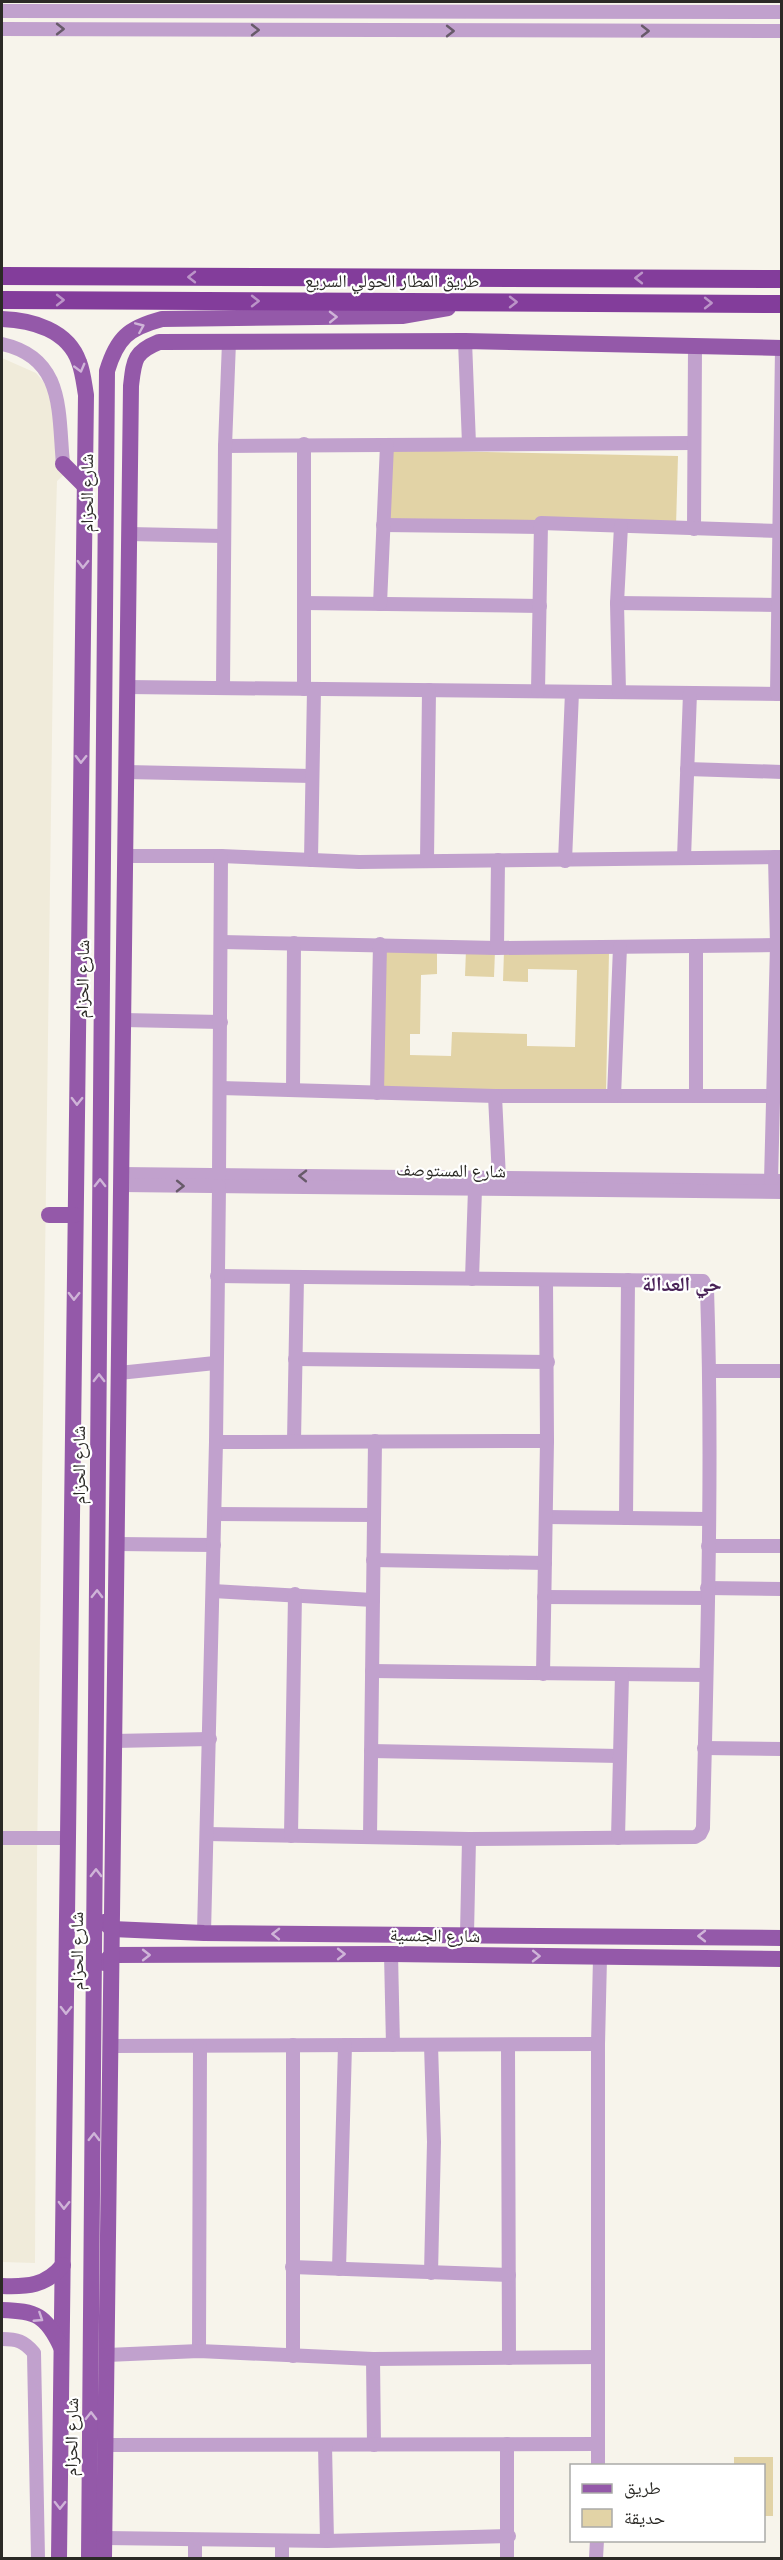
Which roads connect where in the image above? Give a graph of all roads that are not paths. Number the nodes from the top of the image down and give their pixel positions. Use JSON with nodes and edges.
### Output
{"nodes":[{"id":1,"x":2,"y":11,"type":"edge"},
{"id":2,"x":549,"y":11,"type":"junction"},
{"id":3,"x":598,"y":11,"type":"junction"},
{"id":4,"x":782,"y":12,"type":"edge"},
{"id":5,"x":2,"y":29,"type":"edge"},
{"id":6,"x":782,"y":31,"type":"edge"},
{"id":7,"x":551,"y":32,"type":"junction"},
{"id":8,"x":598,"y":32,"type":"junction"},
{"id":9,"x":2,"y":276,"type":"edge"},
{"id":10,"x":782,"y":279,"type":"edge"},
{"id":11,"x":2,"y":300,"type":"edge"},
{"id":12,"x":485,"y":302,"type":"junction"},
{"id":13,"x":782,"y":304,"type":"edge"},
{"id":14,"x":2,"y":319,"type":"edge"},
{"id":15,"x":465,"y":341,"type":"junction"},
{"id":16,"x":229,"y":342,"type":"junction"},
{"id":17,"x":2,"y":344,"type":"edge"},
{"id":18,"x":695,"y":347,"type":"junction"},
{"id":19,"x":782,"y":349,"type":"edge"},
{"id":20,"x":693,"y":442,"type":"junction"},
{"id":21,"x":304,"y":444,"type":"junction"},
{"id":22,"x":469,"y":444,"type":"junction"},
{"id":23,"x":387,"y":445,"type":"junction"},
{"id":24,"x":225,"y":446,"type":"junction"},
{"id":25,"x":63,"y":464,"type":"joint"},
{"id":26,"x":84,"y":485,"type":"junction"},
{"id":27,"x":383,"y":525,"type":"junction"},
{"id":28,"x":621,"y":526,"type":"junction"},
{"id":29,"x":540,"y":527,"type":"junction"},
{"id":30,"x":694,"y":529,"type":"junction"},
{"id":31,"x":129,"y":534,"type":"junction"},
{"id":32,"x":780,"y":535,"type":"edge"},
{"id":33,"x":224,"y":536,"type":"junction"},
{"id":34,"x":105,"y":600,"type":"junction"},
{"id":35,"x":128,"y":601,"type":"junction"},
{"id":36,"x":304,"y":603,"type":"junction"},
{"id":37,"x":617,"y":603,"type":"junction"},
{"id":38,"x":380,"y":604,"type":"junction"},
{"id":39,"x":540,"y":606,"type":"junction"},
{"id":40,"x":777,"y":606,"type":"junction"},
{"id":41,"x":127,"y":687,"type":"junction"},
{"id":42,"x":223,"y":688,"type":"junction"},
{"id":43,"x":309,"y":689,"type":"junction"},
{"id":44,"x":429,"y":690,"type":"junction"},
{"id":45,"x":538,"y":691,"type":"junction"},
{"id":46,"x":572,"y":692,"type":"junction"},
{"id":47,"x":619,"y":692,"type":"junction"},
{"id":48,"x":690,"y":693,"type":"junction"},
{"id":49,"x":779,"y":694,"type":"edge"},
{"id":50,"x":687,"y":769,"type":"junction"},
{"id":51,"x":126,"y":772,"type":"junction"},
{"id":52,"x":782,"y":772,"type":"edge"},
{"id":53,"x":312,"y":776,"type":"junction"},
{"id":54,"x":125,"y":856,"type":"junction"},
{"id":55,"x":221,"y":856,"type":"junction"},
{"id":56,"x":778,"y":857,"type":"edge"},
{"id":57,"x":684,"y":858,"type":"junction"},
{"id":58,"x":310,"y":860,"type":"junction"},
{"id":59,"x":498,"y":860,"type":"junction"},
{"id":60,"x":427,"y":861,"type":"junction"},
{"id":61,"x":565,"y":861,"type":"junction"},
{"id":62,"x":102,"y":912,"type":"junction"},
{"id":63,"x":124,"y":914,"type":"junction"},
{"id":64,"x":222,"y":942,"type":"junction"},
{"id":65,"x":294,"y":943,"type":"junction"},
{"id":66,"x":380,"y":944,"type":"junction"},
{"id":67,"x":777,"y":945,"type":"junction"},
{"id":68,"x":696,"y":946,"type":"junction"},
{"id":69,"x":620,"y":947,"type":"junction"},
{"id":70,"x":497,"y":948,"type":"junction"},
{"id":71,"x":123,"y":1020,"type":"junction"},
{"id":72,"x":221,"y":1022,"type":"junction"},
{"id":73,"x":778,"y":1025,"type":"edge"},
{"id":74,"x":78,"y":1030,"type":"junction"},
{"id":75,"x":101,"y":1030,"type":"junction"},
{"id":76,"x":77,"y":1076,"type":"junction"},
{"id":77,"x":100,"y":1076,"type":"junction"},
{"id":78,"x":220,"y":1088,"type":"junction"},
{"id":79,"x":293,"y":1090,"type":"junction"},
{"id":80,"x":377,"y":1093,"type":"junction"},
{"id":81,"x":495,"y":1096,"type":"junction"},
{"id":82,"x":614,"y":1096,"type":"junction"},
{"id":83,"x":696,"y":1096,"type":"junction"},
{"id":84,"x":774,"y":1096,"type":"junction"},
{"id":85,"x":500,"y":1178,"type":"junction"},
{"id":86,"x":121,"y":1179,"type":"junction"},
{"id":87,"x":219,"y":1180,"type":"junction"},
{"id":88,"x":776,"y":1181,"type":"edge"},
{"id":89,"x":403,"y":1182,"type":"junction"},
{"id":90,"x":711,"y":1186,"type":"junction"},
{"id":91,"x":475,"y":1189,"type":"junction"},
{"id":92,"x":782,"y":1192,"type":"edge"},
{"id":93,"x":49,"y":1215,"type":"dead end"},
{"id":94,"x":75,"y":1215,"type":"junction"},
{"id":95,"x":217,"y":1276,"type":"junction"},
{"id":96,"x":297,"y":1277,"type":"junction"},
{"id":97,"x":472,"y":1280,"type":"junction"},
{"id":98,"x":546,"y":1280,"type":"junction"},
{"id":99,"x":628,"y":1280,"type":"junction"},
{"id":100,"x":295,"y":1359,"type":"junction"},
{"id":101,"x":548,"y":1362,"type":"junction"},
{"id":102,"x":215,"y":1363,"type":"junction"},
{"id":103,"x":710,"y":1371,"type":"junction"},
{"id":104,"x":782,"y":1371,"type":"edge"},
{"id":105,"x":119,"y":1377,"type":"junction"},
{"id":106,"x":294,"y":1441,"type":"junction"},
{"id":107,"x":375,"y":1441,"type":"junction"},
{"id":108,"x":547,"y":1441,"type":"junction"},
{"id":109,"x":216,"y":1442,"type":"junction"},
{"id":110,"x":98,"y":1443,"type":"junction"},
{"id":111,"x":215,"y":1514,"type":"junction"},
{"id":112,"x":374,"y":1515,"type":"junction"},
{"id":113,"x":546,"y":1516,"type":"junction"},
{"id":114,"x":626,"y":1518,"type":"junction"},
{"id":115,"x":708,"y":1519,"type":"junction"},
{"id":116,"x":117,"y":1544,"type":"junction"},
{"id":117,"x":214,"y":1545,"type":"junction"},
{"id":118,"x":708,"y":1546,"type":"junction"},
{"id":119,"x":782,"y":1546,"type":"edge"},
{"id":120,"x":373,"y":1560,"type":"junction"},
{"id":121,"x":545,"y":1563,"type":"junction"},
{"id":122,"x":782,"y":1589,"type":"edge"},
{"id":123,"x":213,"y":1591,"type":"junction"},
{"id":124,"x":707,"y":1593,"type":"junction"},
{"id":125,"x":295,"y":1594,"type":"junction"},
{"id":126,"x":544,"y":1597,"type":"junction"},
{"id":127,"x":373,"y":1600,"type":"junction"},
{"id":128,"x":96,"y":1638,"type":"junction"},
{"id":129,"x":70,"y":1639,"type":"junction"},
{"id":130,"x":372,"y":1671,"type":"junction"},
{"id":131,"x":543,"y":1674,"type":"junction"},
{"id":132,"x":622,"y":1675,"type":"junction"},
{"id":133,"x":706,"y":1675,"type":"junction"},
{"id":134,"x":96,"y":1683,"type":"junction"},
{"id":135,"x":69,"y":1687,"type":"junction"},
{"id":136,"x":210,"y":1739,"type":"junction"},
{"id":137,"x":114,"y":1741,"type":"junction"},
{"id":138,"x":704,"y":1748,"type":"junction"},
{"id":139,"x":782,"y":1749,"type":"edge"},
{"id":140,"x":371,"y":1751,"type":"junction"},
{"id":141,"x":619,"y":1756,"type":"junction"},
{"id":142,"x":208,"y":1834,"type":"junction"},
{"id":143,"x":291,"y":1836,"type":"junction"},
{"id":144,"x":370,"y":1837,"type":"junction"},
{"id":145,"x":2,"y":1838,"type":"edge"},
{"id":146,"x":68,"y":1838,"type":"junction"},
{"id":147,"x":618,"y":1838,"type":"junction"},
{"id":148,"x":469,"y":1839,"type":"junction"},
{"id":149,"x":96,"y":1916,"type":"junction"},
{"id":150,"x":112,"y":1929,"type":"junction"},
{"id":151,"x":204,"y":1934,"type":"junction"},
{"id":152,"x":467,"y":1934,"type":"junction"},
{"id":153,"x":728,"y":1936,"type":"junction"},
{"id":154,"x":752,"y":1936,"type":"junction"},
{"id":155,"x":782,"y":1938,"type":"edge"},
{"id":156,"x":391,"y":1954,"type":"junction"},
{"id":157,"x":112,"y":1955,"type":"junction"},
{"id":158,"x":600,"y":1958,"type":"junction"},
{"id":159,"x":724,"y":1959,"type":"junction"},
{"id":160,"x":751,"y":1959,"type":"junction"},
{"id":161,"x":782,"y":1959,"type":"edge"},
{"id":162,"x":96,"y":1973,"type":"junction"},
{"id":163,"x":508,"y":2044,"type":"junction"},
{"id":164,"x":598,"y":2044,"type":"junction"},
{"id":165,"x":293,"y":2045,"type":"junction"},
{"id":166,"x":345,"y":2045,"type":"junction"},
{"id":167,"x":393,"y":2045,"type":"junction"},
{"id":168,"x":430,"y":2045,"type":"junction"},
{"id":169,"x":103,"y":2046,"type":"junction"},
{"id":170,"x":200,"y":2046,"type":"junction"},
{"id":171,"x":63,"y":2265,"type":"junction"},
{"id":172,"x":292,"y":2267,"type":"junction"},
{"id":173,"x":339,"y":2269,"type":"junction"},
{"id":174,"x":431,"y":2273,"type":"junction"},
{"id":175,"x":509,"y":2275,"type":"junction"},
{"id":176,"x":2,"y":2286,"type":"edge"},
{"id":177,"x":2,"y":2310,"type":"edge"},
{"id":178,"x":2,"y":2338,"type":"edge"},
{"id":179,"x":62,"y":2349,"type":"junction"},
{"id":180,"x":199,"y":2352,"type":"junction"},
{"id":181,"x":99,"y":2356,"type":"junction"},
{"id":182,"x":292,"y":2356,"type":"junction"},
{"id":183,"x":598,"y":2357,"type":"junction"},
{"id":184,"x":509,"y":2358,"type":"junction"},
{"id":185,"x":373,"y":2359,"type":"junction"},
{"id":186,"x":507,"y":2444,"type":"junction"},
{"id":187,"x":598,"y":2444,"type":"junction"},
{"id":188,"x":98,"y":2445,"type":"junction"},
{"id":189,"x":325,"y":2445,"type":"junction"},
{"id":190,"x":374,"y":2445,"type":"junction"},
{"id":191,"x":598,"y":2464,"type":"edge"},
{"id":192,"x":509,"y":2536,"type":"junction"},
{"id":193,"x":97,"y":2538,"type":"junction"},
{"id":194,"x":195,"y":2540,"type":"junction"},
{"id":195,"x":282,"y":2541,"type":"junction"},
{"id":196,"x":327,"y":2541,"type":"junction"},
{"id":197,"x":597,"y":2542,"type":"edge"},
{"id":198,"x":38,"y":2559,"type":"edge"},
{"id":199,"x":59,"y":2559,"type":"edge"},
{"id":200,"x":89,"y":2559,"type":"edge"},
{"id":201,"x":104,"y":2559,"type":"edge"},
{"id":202,"x":195,"y":2559,"type":"edge"},
{"id":203,"x":282,"y":2559,"type":"edge"},
{"id":204,"x":507,"y":2559,"type":"edge"},
{"id":205,"x":596,"y":2559,"type":"edge"}],
"edges":[{"from":1,"to":2,"type":"street"},
{"from":2,"to":3,"type":"street"},
{"from":2,"to":7,"type":"street"},
{"from":3,"to":4,"type":"street"},
{"from":3,"to":8,"type":"street"},
{"from":5,"to":7,"type":"street","one_way":true},
{"from":8,"to":6,"type":"street","one_way":true},
{"from":7,"to":8,"type":"street"},
{"from":10,"to":9,"type":"highway","name":"طريق المطار الحولي السريع","one_way":true},
{"from":11,"to":12,"type":"highway","name":"طريق المطار الحولي السريع","one_way":true},
{"from":12,"to":13,"type":"highway","name":"طريق المطار الحولي السريع","one_way":true},
{"from":34,"to":12,"type":"main road","name":"شارع الحزام","one_way":true},
{"from":14,"to":26,"type":"main road","name":"شارع الحزام","one_way":true},
{"from":15,"to":16,"type":"main road"},
{"from":15,"to":18,"type":"main road"},
{"from":15,"to":22,"type":"street"},
{"from":16,"to":24,"type":"street"},
{"from":16,"to":31,"type":"main road"},
{"from":17,"to":25,"type":"street"},
{"from":18,"to":19,"type":"main road"},
{"from":18,"to":20,"type":"street"},
{"from":19,"to":32,"type":"street"},
{"from":20,"to":22,"type":"street"},
{"from":20,"to":30,"type":"street"},
{"from":21,"to":23,"type":"street"},
{"from":21,"to":24,"type":"street"},
{"from":21,"to":36,"type":"street"},
{"from":22,"to":23,"type":"street"},
{"from":23,"to":27,"type":"street"},
{"from":24,"to":33,"type":"street"},
{"from":25,"to":26,"type":"main road"},
{"from":26,"to":74,"type":"main road","name":"شارع الحزام","one_way":true},
{"from":27,"to":29,"type":"street"},
{"from":27,"to":38,"type":"street"},
{"from":28,"to":29,"type":"street"},
{"from":28,"to":30,"type":"street"},
{"from":28,"to":37,"type":"street"},
{"from":29,"to":39,"type":"street"},
{"from":30,"to":32,"type":"street"},
{"from":31,"to":33,"type":"street"},
{"from":31,"to":35,"type":"main road"},
{"from":32,"to":40,"type":"street"},
{"from":33,"to":42,"type":"street"},
{"from":34,"to":35,"type":"main road"},
{"from":34,"to":62,"type":"main road","name":"شارع الحزام"},
{"from":35,"to":41,"type":"main road"},
{"from":36,"to":38,"type":"street"},
{"from":36,"to":43,"type":"street"},
{"from":37,"to":40,"type":"street"},
{"from":37,"to":47,"type":"street"},
{"from":38,"to":39,"type":"street"},
{"from":39,"to":45,"type":"street"},
{"from":40,"to":49,"type":"street"},
{"from":41,"to":42,"type":"street"},
{"from":41,"to":51,"type":"main road"},
{"from":42,"to":43,"type":"street"},
{"from":43,"to":44,"type":"street"},
{"from":43,"to":53,"type":"street"},
{"from":44,"to":45,"type":"street"},
{"from":44,"to":60,"type":"street"},
{"from":45,"to":46,"type":"street"},
{"from":46,"to":47,"type":"street"},
{"from":46,"to":61,"type":"street"},
{"from":47,"to":48,"type":"street"},
{"from":48,"to":49,"type":"street"},
{"from":48,"to":50,"type":"street"},
{"from":50,"to":52,"type":"street"},
{"from":50,"to":57,"type":"street"},
{"from":51,"to":53,"type":"street"},
{"from":51,"to":54,"type":"main road"},
{"from":53,"to":58,"type":"street"},
{"from":54,"to":55,"type":"street"},
{"from":54,"to":63,"type":"main road"},
{"from":55,"to":58,"type":"street"},
{"from":55,"to":64,"type":"street"},
{"from":56,"to":57,"type":"street"},
{"from":56,"to":67,"type":"street"},
{"from":57,"to":61,"type":"street"},
{"from":58,"to":60,"type":"street"},
{"from":59,"to":60,"type":"street"},
{"from":59,"to":61,"type":"street"},
{"from":59,"to":70,"type":"street"},
{"from":62,"to":63,"type":"main road"},
{"from":62,"to":75,"type":"main road","name":"شارع الحزام"},
{"from":63,"to":71,"type":"main road"},
{"from":64,"to":65,"type":"street"},
{"from":64,"to":72,"type":"street"},
{"from":65,"to":66,"type":"street"},
{"from":65,"to":79,"type":"street"},
{"from":66,"to":70,"type":"street"},
{"from":66,"to":80,"type":"street"},
{"from":67,"to":68,"type":"street"},
{"from":67,"to":73,"type":"street"},
{"from":68,"to":69,"type":"street"},
{"from":68,"to":83,"type":"street"},
{"from":69,"to":70,"type":"street"},
{"from":69,"to":82,"type":"street"},
{"from":71,"to":72,"type":"street"},
{"from":71,"to":86,"type":"main road"},
{"from":72,"to":78,"type":"street"},
{"from":73,"to":84,"type":"street"},
{"from":74,"to":75,"type":"main road"},
{"from":74,"to":76,"type":"main road","name":"شارع الحزام"},
{"from":75,"to":77,"type":"main road","name":"شارع الحزام"},
{"from":76,"to":77,"type":"main road"},
{"from":76,"to":94,"type":"main road","name":"شارع الحزام","one_way":true},
{"from":110,"to":77,"type":"main road","name":"شارع الحزام","one_way":true},
{"from":78,"to":79,"type":"street"},
{"from":78,"to":87,"type":"street"},
{"from":79,"to":80,"type":"street"},
{"from":80,"to":81,"type":"street"},
{"from":81,"to":82,"type":"street"},
{"from":81,"to":85,"type":"street"},
{"from":82,"to":83,"type":"street"},
{"from":83,"to":84,"type":"street"},
{"from":84,"to":88,"type":"street"},
{"from":85,"to":89,"type":"street","name":"شارع المستوصف"},
{"from":85,"to":90,"type":"street","name":"شارع المستوصف"},
{"from":86,"to":87,"type":"street","name":"شارع المستوصف"},
{"from":86,"to":105,"type":"main road"},
{"from":87,"to":89,"type":"street","name":"شارع المستوصف"},
{"from":87,"to":95,"type":"street"},
{"from":88,"to":90,"type":"street","name":"شارع المستوصف"},
{"from":89,"to":91,"type":"street","name":"شارع المستوصف"},
{"from":90,"to":91,"type":"street","name":"شارع المستوصف"},
{"from":90,"to":92,"type":"street","name":"شارع المستوصف"},
{"from":91,"to":97,"type":"street"},
{"from":93,"to":94,"type":"main road"},
{"from":94,"to":129,"type":"main road","name":"شارع الحزام","one_way":true},
{"from":95,"to":96,"type":"street"},
{"from":95,"to":102,"type":"street"},
{"from":96,"to":97,"type":"street"},
{"from":96,"to":100,"type":"street"},
{"from":97,"to":98,"type":"street"},
{"from":98,"to":99,"type":"street"},
{"from":98,"to":101,"type":"street"},
{"from":99,"to":103,"type":"street"},
{"from":99,"to":114,"type":"street"},
{"from":100,"to":101,"type":"street"},
{"from":100,"to":106,"type":"street"},
{"from":101,"to":108,"type":"street"},
{"from":102,"to":105,"type":"street"},
{"from":102,"to":109,"type":"street"},
{"from":103,"to":104,"type":"street"},
{"from":103,"to":115,"type":"street"},
{"from":105,"to":110,"type":"main road"},
{"from":105,"to":116,"type":"main road"},
{"from":106,"to":107,"type":"street"},
{"from":106,"to":109,"type":"street"},
{"from":107,"to":108,"type":"street"},
{"from":107,"to":112,"type":"street"},
{"from":108,"to":113,"type":"street"},
{"from":109,"to":111,"type":"street"},
{"from":128,"to":110,"type":"main road","name":"شارع الحزام","one_way":true},
{"from":111,"to":112,"type":"street"},
{"from":111,"to":117,"type":"street"},
{"from":112,"to":120,"type":"street"},
{"from":113,"to":114,"type":"street"},
{"from":113,"to":121,"type":"street"},
{"from":114,"to":115,"type":"street"},
{"from":115,"to":118,"type":"street"},
{"from":116,"to":117,"type":"street"},
{"from":116,"to":137,"type":"main road"},
{"from":117,"to":123,"type":"street"},
{"from":118,"to":119,"type":"street"},
{"from":118,"to":124,"type":"street"},
{"from":120,"to":121,"type":"street"},
{"from":120,"to":127,"type":"street"},
{"from":121,"to":126,"type":"street"},
{"from":122,"to":124,"type":"street"},
{"from":123,"to":125,"type":"street"},
{"from":123,"to":136,"type":"street"},
{"from":124,"to":126,"type":"street"},
{"from":124,"to":133,"type":"street"},
{"from":125,"to":127,"type":"street"},
{"from":125,"to":143,"type":"street"},
{"from":126,"to":131,"type":"street"},
{"from":127,"to":130,"type":"street"},
{"from":128,"to":129,"type":"main road"},
{"from":128,"to":134,"type":"main road","name":"شارع الحزام"},
{"from":129,"to":135,"type":"main road","name":"شارع الحزام"},
{"from":130,"to":131,"type":"street"},
{"from":130,"to":140,"type":"street"},
{"from":131,"to":132,"type":"street"},
{"from":132,"to":133,"type":"street"},
{"from":132,"to":141,"type":"street"},
{"from":133,"to":138,"type":"street"},
{"from":134,"to":135,"type":"main road"},
{"from":149,"to":134,"type":"main road","name":"شارع الحزام","one_way":true},
{"from":135,"to":146,"type":"main road","name":"شارع الحزام"},
{"from":136,"to":137,"type":"street"},
{"from":136,"to":142,"type":"street"},
{"from":137,"to":150,"type":"main road"},
{"from":138,"to":139,"type":"street"},
{"from":138,"to":147,"type":"street"},
{"from":140,"to":141,"type":"street"},
{"from":140,"to":144,"type":"street"},
{"from":141,"to":147,"type":"street"},
{"from":142,"to":143,"type":"street"},
{"from":142,"to":151,"type":"street"},
{"from":143,"to":144,"type":"street"},
{"from":144,"to":148,"type":"street"},
{"from":145,"to":146,"type":"street"},
{"from":146,"to":171,"type":"main road","name":"شارع الحزام","one_way":true},
{"from":147,"to":148,"type":"street"},
{"from":148,"to":152,"type":"street"},
{"from":149,"to":150,"type":"main road"},
{"from":149,"to":162,"type":"main road","name":"شارع الحزام"},
{"from":150,"to":151,"type":"main road","name":"شارع الجنسية"},
{"from":150,"to":157,"type":"main road"},
{"from":152,"to":151,"type":"main road","name":"شارع الجنسية","one_way":true},
{"from":153,"to":152,"type":"main road","name":"شارع الجنسية","one_way":true},
{"from":153,"to":154,"type":"main road","name":"شارع الجنسية"},
{"from":153,"to":159,"type":"main road"},
{"from":154,"to":155,"type":"main road","name":"شارع الجنسية"},
{"from":154,"to":160,"type":"main road"},
{"from":157,"to":156,"type":"main road","name":"شارع الجنسية","one_way":true},
{"from":156,"to":158,"type":"main road","name":"شارع الجنسية","one_way":true},
{"from":156,"to":167,"type":"street"},
{"from":157,"to":162,"type":"main road"},
{"from":157,"to":169,"type":"main road"},
{"from":158,"to":159,"type":"main road","name":"شارع الجنسية"},
{"from":158,"to":164,"type":"street"},
{"from":159,"to":160,"type":"main road","name":"شارع الجنسية"},
{"from":160,"to":161,"type":"main road","name":"شارع الجنسية"},
{"from":162,"to":169,"type":"main road","name":"شارع الحزام"},
{"from":163,"to":164,"type":"street"},
{"from":163,"to":168,"type":"street"},
{"from":163,"to":175,"type":"street"},
{"from":164,"to":183,"type":"street"},
{"from":165,"to":166,"type":"street"},
{"from":165,"to":170,"type":"street"},
{"from":165,"to":172,"type":"street"},
{"from":166,"to":167,"type":"street"},
{"from":166,"to":173,"type":"street"},
{"from":167,"to":168,"type":"street"},
{"from":168,"to":174,"type":"street"},
{"from":169,"to":170,"type":"street"},
{"from":169,"to":181,"type":"main road"},
{"from":170,"to":180,"type":"street"},
{"from":171,"to":176,"type":"main road"},
{"from":171,"to":179,"type":"main road","name":"شارع الحزام"},
{"from":172,"to":173,"type":"street"},
{"from":172,"to":182,"type":"street"},
{"from":173,"to":174,"type":"street"},
{"from":174,"to":175,"type":"street"},
{"from":175,"to":184,"type":"street"},
{"from":177,"to":179,"type":"main road","one_way":true},
{"from":178,"to":198,"type":"street"},
{"from":179,"to":199,"type":"main road","name":"شارع الحزام","one_way":true},
{"from":180,"to":181,"type":"street"},
{"from":180,"to":182,"type":"street"},
{"from":181,"to":188,"type":"main road"},
{"from":182,"to":185,"type":"street"},
{"from":183,"to":184,"type":"street"},
{"from":183,"to":187,"type":"street"},
{"from":184,"to":185,"type":"street"},
{"from":185,"to":190,"type":"street"},
{"from":186,"to":187,"type":"street"},
{"from":186,"to":190,"type":"street"},
{"from":186,"to":192,"type":"street"},
{"from":187,"to":191,"type":"street"},
{"from":188,"to":189,"type":"street"},
{"from":188,"to":193,"type":"main road"},
{"from":189,"to":190,"type":"street"},
{"from":189,"to":196,"type":"street"},
{"from":192,"to":196,"type":"street"},
{"from":192,"to":204,"type":"street"},
{"from":193,"to":194,"type":"street"},
{"from":193,"to":200,"type":"main road"},
{"from":193,"to":201,"type":"main road"},
{"from":194,"to":195,"type":"street"},
{"from":194,"to":202,"type":"street"},
{"from":195,"to":196,"type":"street"},
{"from":195,"to":203,"type":"street"},
{"from":197,"to":205,"type":"street"}]}
